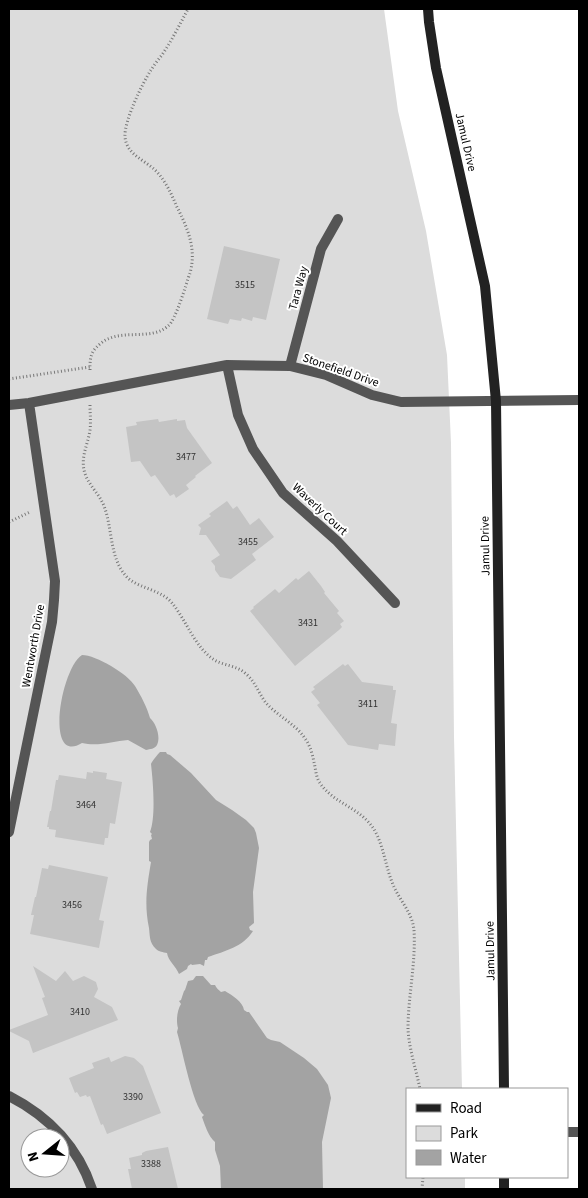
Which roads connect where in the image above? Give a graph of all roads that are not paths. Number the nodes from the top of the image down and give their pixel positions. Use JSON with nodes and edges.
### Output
{"nodes":[{"id":1,"x":428,"y":9,"type":"edge"},
{"id":2,"x":338,"y":219,"type":"dead end"},
{"id":3,"x":227,"y":365,"type":"junction"},
{"id":4,"x":290,"y":366,"type":"junction"},
{"id":5,"x":579,"y":400,"type":"edge"},
{"id":6,"x":496,"y":401,"type":"junction"},
{"id":7,"x":29,"y":403,"type":"junction"},
{"id":8,"x":9,"y":406,"type":"edge"},
{"id":9,"x":395,"y":603,"type":"dead end"},
{"id":10,"x":9,"y":832,"type":"edge"},
{"id":11,"x":504,"y":1088,"type":"edge"},
{"id":12,"x":9,"y":1096,"type":"edge"},
{"id":13,"x":92,"y":1189,"type":"edge"}],
"edges":[{"from":1,"to":6,"type":"street","name":"Jamul Drive"},
{"from":2,"to":4,"type":"street","name":"Tara Way"},
{"from":3,"to":4,"type":"street","name":"Stonefield Drive"},
{"from":3,"to":7,"type":"street","name":"Stonefield Drive"},
{"from":3,"to":9,"type":"street","name":"Waverly Court"},
{"from":4,"to":6,"type":"street","name":"Stonefield Drive"},
{"from":5,"to":6,"type":"street","name":"Stonefield Drive"},
{"from":6,"to":11,"type":"street","name":"Jamul Drive"},
{"from":7,"to":8,"type":"street","name":"Stonefield Drive"},
{"from":7,"to":10,"type":"street","name":"Wentworth Drive"},
{"from":12,"to":13,"type":"street"}]}
